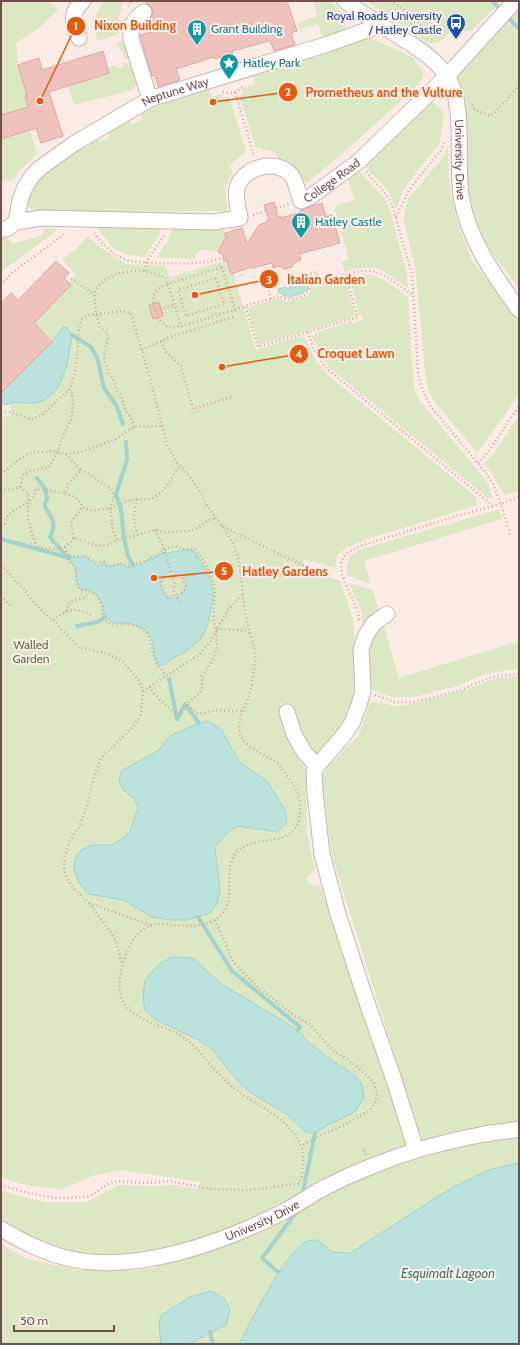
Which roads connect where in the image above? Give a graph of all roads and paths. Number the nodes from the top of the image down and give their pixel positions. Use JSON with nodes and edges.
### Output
{"nodes":[{"id":1,"x":84,"y":1,"type":"edge"},
{"id":2,"x":345,"y":1,"type":"edge"},
{"id":3,"x":390,"y":1,"type":"edge"},
{"id":4,"x":516,"y":1,"type":"edge"},
{"id":5,"x":144,"y":12,"type":"dead end"},
{"id":6,"x":381,"y":26,"type":"junction"},
{"id":7,"x":79,"y":38,"type":"dead end"},
{"id":8,"x":422,"y":50,"type":"junction"},
{"id":9,"x":447,"y":76,"type":"junction"},
{"id":10,"x":519,"y":85,"type":"edge"},
{"id":11,"x":235,"y":92,"type":"dead end"},
{"id":12,"x":150,"y":99,"type":"junction"},
{"id":13,"x":471,"y":103,"type":"dead end"},
{"id":14,"x":445,"y":138,"type":"dead end"},
{"id":15,"x":256,"y":162,"type":"dead end"},
{"id":16,"x":358,"y":162,"type":"junction"},
{"id":17,"x":396,"y":217,"type":"junction"},
{"id":18,"x":83,"y":220,"type":"junction"},
{"id":19,"x":16,"y":222,"type":"junction"},
{"id":20,"x":1,"y":230,"type":"edge"},
{"id":21,"x":162,"y":239,"type":"dead end"},
{"id":22,"x":223,"y":258,"type":"dead end"},
{"id":23,"x":146,"y":262,"type":"junction"},
{"id":24,"x":145,"y":271,"type":"junction"},
{"id":25,"x":307,"y":275,"type":"dead end"},
{"id":26,"x":345,"y":276,"type":"junction"},
{"id":27,"x":71,"y":279,"type":"dead end"},
{"id":28,"x":168,"y":284,"type":"junction"},
{"id":29,"x":320,"y":284,"type":"junction"},
{"id":30,"x":1,"y":285,"type":"edge"},
{"id":31,"x":277,"y":285,"type":"dead end"},
{"id":32,"x":221,"y":293,"type":"joint"},
{"id":33,"x":94,"y":294,"type":"junction"},
{"id":34,"x":413,"y":296,"type":"junction"},
{"id":35,"x":271,"y":299,"type":"junction"},
{"id":36,"x":174,"y":305,"type":"junction"},
{"id":37,"x":245,"y":306,"type":"junction"},
{"id":38,"x":156,"y":310,"type":"junction"},
{"id":39,"x":235,"y":310,"type":"junction"},
{"id":40,"x":519,"y":310,"type":"edge"},
{"id":41,"x":96,"y":314,"type":"junction"},
{"id":42,"x":208,"y":318,"type":"junction"},
{"id":43,"x":234,"y":319,"type":"dead end"},
{"id":44,"x":210,"y":324,"type":"junction"},
{"id":45,"x":181,"y":326,"type":"junction"},
{"id":46,"x":308,"y":332,"type":"junction"},
{"id":47,"x":161,"y":341,"type":"junction"},
{"id":48,"x":142,"y":350,"type":"junction"},
{"id":49,"x":70,"y":389,"type":"junction"},
{"id":50,"x":231,"y":395,"type":"dead end"},
{"id":51,"x":519,"y":406,"type":"edge"},
{"id":52,"x":1,"y":411,"type":"edge"},
{"id":53,"x":163,"y":426,"type":"junction"},
{"id":54,"x":134,"y":427,"type":"junction"},
{"id":55,"x":58,"y":452,"type":"junction"},
{"id":56,"x":66,"y":454,"type":"junction"},
{"id":57,"x":478,"y":463,"type":"junction"},
{"id":58,"x":180,"y":466,"type":"junction"},
{"id":59,"x":81,"y":470,"type":"junction"},
{"id":60,"x":1,"y":474,"type":"edge"},
{"id":61,"x":20,"y":487,"type":"junction"},
{"id":62,"x":1,"y":492,"type":"edge"},
{"id":63,"x":64,"y":493,"type":"junction"},
{"id":64,"x":519,"y":497,"type":"edge"},
{"id":65,"x":137,"y":499,"type":"junction"},
{"id":66,"x":29,"y":501,"type":"junction"},
{"id":67,"x":501,"y":504,"type":"junction"},
{"id":68,"x":493,"y":506,"type":"junction"},
{"id":69,"x":82,"y":507,"type":"junction"},
{"id":70,"x":110,"y":509,"type":"junction"},
{"id":71,"x":1,"y":518,"type":"edge"},
{"id":72,"x":216,"y":518,"type":"junction"},
{"id":73,"x":5,"y":520,"type":"junction"},
{"id":74,"x":1,"y":526,"type":"edge"},
{"id":75,"x":222,"y":526,"type":"junction"},
{"id":76,"x":155,"y":530,"type":"junction"},
{"id":77,"x":138,"y":534,"type":"junction"},
{"id":78,"x":510,"y":534,"type":"dead end"},
{"id":79,"x":74,"y":538,"type":"junction"},
{"id":80,"x":117,"y":540,"type":"junction"},
{"id":81,"x":35,"y":543,"type":"junction"},
{"id":82,"x":31,"y":544,"type":"dead end"},
{"id":83,"x":65,"y":547,"type":"junction"},
{"id":84,"x":164,"y":551,"type":"junction"},
{"id":85,"x":200,"y":555,"type":"junction"},
{"id":86,"x":69,"y":557,"type":"junction"},
{"id":87,"x":196,"y":557,"type":"dead end"},
{"id":88,"x":1,"y":566,"type":"edge"},
{"id":89,"x":304,"y":566,"type":"dead end"},
{"id":90,"x":172,"y":576,"type":"junction"},
{"id":91,"x":88,"y":592,"type":"junction"},
{"id":92,"x":177,"y":595,"type":"junction"},
{"id":93,"x":242,"y":595,"type":"junction"},
{"id":94,"x":1,"y":596,"type":"edge"},
{"id":95,"x":179,"y":602,"type":"dead end"},
{"id":96,"x":11,"y":606,"type":"dead end"},
{"id":97,"x":66,"y":612,"type":"junction"},
{"id":98,"x":387,"y":614,"type":"dead end"},
{"id":99,"x":93,"y":616,"type":"dead end"},
{"id":100,"x":53,"y":620,"type":"junction"},
{"id":101,"x":360,"y":627,"type":"dead end"},
{"id":102,"x":216,"y":629,"type":"junction"},
{"id":103,"x":250,"y":633,"type":"junction"},
{"id":104,"x":519,"y":674,"type":"edge"},
{"id":105,"x":166,"y":676,"type":"junction"},
{"id":106,"x":149,"y":687,"type":"junction"},
{"id":107,"x":143,"y":690,"type":"junction"},
{"id":108,"x":363,"y":690,"type":"junction"},
{"id":109,"x":187,"y":706,"type":"junction"},
{"id":110,"x":243,"y":711,"type":"junction"},
{"id":111,"x":287,"y":712,"type":"dead end"},
{"id":112,"x":317,"y":766,"type":"junction"},
{"id":113,"x":88,"y":902,"type":"junction"},
{"id":114,"x":215,"y":920,"type":"junction"},
{"id":115,"x":151,"y":925,"type":"junction"},
{"id":116,"x":122,"y":965,"type":"junction"},
{"id":117,"x":519,"y":1129,"type":"edge"},
{"id":118,"x":519,"y":1133,"type":"edge"},
{"id":119,"x":482,"y":1134,"type":"junction"},
{"id":120,"x":300,"y":1146,"type":"junction"},
{"id":121,"x":416,"y":1150,"type":"junction"},
{"id":122,"x":300,"y":1182,"type":"junction"},
{"id":123,"x":304,"y":1183,"type":"dead end"},
{"id":124,"x":1,"y":1185,"type":"edge"},
{"id":125,"x":1,"y":1229,"type":"edge"}],
"edges":[{"from":1,"to":7,"type":"street"},
{"from":2,"to":6,"type":"street","name":"University Drive"},
{"from":3,"to":8,"type":"path"},
{"from":4,"to":9,"type":"street","name":"College Road"},
{"from":5,"to":12,"type":"street"},
{"from":6,"to":8,"type":"street","name":"University Drive"},
{"from":6,"to":12,"type":"street","name":"Neptune Way"},
{"from":8,"to":9,"type":"street","name":"University Drive"},
{"from":9,"to":16,"type":"street","name":"College Road"},
{"from":9,"to":40,"type":"street","name":"University Drive"},
{"from":10,"to":13,"type":"path"},
{"from":11,"to":15,"type":"path"},
{"from":12,"to":19,"type":"street","name":"Neptune Way"},
{"from":14,"to":17,"type":"path"},
{"from":16,"to":17,"type":"path"},
{"from":16,"to":18,"type":"street","name":"College Road"},
{"from":17,"to":34,"type":"path"},
{"from":18,"to":19,"type":"street","name":"College Road"},
{"from":18,"to":23,"type":"path"},
{"from":18,"to":30,"type":"path"},
{"from":19,"to":20,"type":"street","name":"College Road"},
{"from":21,"to":23,"type":"path"},
{"from":22,"to":23,"type":"path"},
{"from":23,"to":24,"type":"path"},
{"from":24,"to":28,"type":"path"},
{"from":24,"to":33,"type":"path"},
{"from":25,"to":29,"type":"path"},
{"from":26,"to":29,"type":"path"},
{"from":26,"to":34,"type":"path"},
{"from":26,"to":46,"type":"path"},
{"from":27,"to":33,"type":"path"},
{"from":28,"to":36,"type":"path"},
{"from":28,"to":38,"type":"path"},
{"from":28,"to":39,"type":"path"},
{"from":29,"to":35,"type":"path"},
{"from":31,"to":35,"type":"path"},
{"from":32,"to":32,"type":"path"},
{"from":33,"to":41,"type":"path"},
{"from":34,"to":57,"type":"path"},
{"from":35,"to":37,"type":"path"},
{"from":36,"to":38,"type":"path"},
{"from":36,"to":45,"type":"path"},
{"from":37,"to":39,"type":"path"},
{"from":37,"to":46,"type":"path"},
{"from":38,"to":45,"type":"path"},
{"from":39,"to":42,"type":"path"},
{"from":41,"to":48,"type":"path"},
{"from":41,"to":49,"type":"path"},
{"from":41,"to":54,"type":"path"},
{"from":42,"to":44,"type":"path"},
{"from":42,"to":45,"type":"path"},
{"from":43,"to":44,"type":"path"},
{"from":44,"to":47,"type":"path"},
{"from":46,"to":68,"type":"path"},
{"from":47,"to":48,"type":"path"},
{"from":47,"to":50,"type":"path"},
{"from":48,"to":53,"type":"path"},
{"from":49,"to":52,"type":"path"},
{"from":49,"to":55,"type":"path"},
{"from":51,"to":57,"type":"path"},
{"from":53,"to":54,"type":"path"},
{"from":53,"to":58,"type":"path"},
{"from":54,"to":56,"type":"path"},
{"from":55,"to":56,"type":"path"},
{"from":55,"to":60,"type":"path"},
{"from":55,"to":61,"type":"path"},
{"from":56,"to":59,"type":"path"},
{"from":57,"to":67,"type":"path"},
{"from":58,"to":65,"type":"path"},
{"from":58,"to":72,"type":"path"},
{"from":59,"to":63,"type":"path"},
{"from":59,"to":70,"type":"path"},
{"from":61,"to":62,"type":"path"},
{"from":61,"to":66,"type":"path"},
{"from":63,"to":66,"type":"path"},
{"from":63,"to":69,"type":"path"},
{"from":64,"to":67,"type":"path"},
{"from":65,"to":70,"type":"path"},
{"from":65,"to":77,"type":"path"},
{"from":66,"to":73,"type":"path"},
{"from":66,"to":81,"type":"path"},
{"from":67,"to":68,"type":"path"},
{"from":67,"to":78,"type":"path"},
{"from":68,"to":101,"type":"path"},
{"from":69,"to":70,"type":"path"},
{"from":69,"to":79,"type":"path"},
{"from":70,"to":80,"type":"path"},
{"from":71,"to":73,"type":"path"},
{"from":72,"to":75,"type":"path"},
{"from":72,"to":76,"type":"path"},
{"from":73,"to":74,"type":"path"},
{"from":75,"to":89,"type":"path"},
{"from":75,"to":93,"type":"path"},
{"from":76,"to":77,"type":"path"},
{"from":76,"to":84,"type":"path"},
{"from":77,"to":80,"type":"path"},
{"from":79,"to":80,"type":"path"},
{"from":79,"to":83,"type":"path"},
{"from":81,"to":82,"type":"path"},
{"from":81,"to":83,"type":"path"},
{"from":83,"to":86,"type":"path"},
{"from":84,"to":85,"type":"path"},
{"from":84,"to":86,"type":"path"},
{"from":84,"to":90,"type":"path"},
{"from":85,"to":87,"type":"path"},
{"from":85,"to":102,"type":"path"},
{"from":86,"to":91,"type":"path"},
{"from":88,"to":100,"type":"path"},
{"from":90,"to":92,"type":"path"},
{"from":90,"to":92,"type":"path"},
{"from":90,"to":92,"type":"path"},
{"from":91,"to":97,"type":"path"},
{"from":91,"to":105,"type":"path"},
{"from":92,"to":95,"type":"path"},
{"from":93,"to":102,"type":"path"},
{"from":93,"to":103,"type":"path"},
{"from":94,"to":96,"type":"path"},
{"from":97,"to":99,"type":"path"},
{"from":97,"to":100,"type":"path"},
{"from":98,"to":108,"type":"street"},
{"from":100,"to":107,"type":"path"},
{"from":102,"to":103,"type":"path"},
{"from":102,"to":105,"type":"path"},
{"from":102,"to":109,"type":"path"},
{"from":103,"to":110,"type":"path"},
{"from":104,"to":108,"type":"path"},
{"from":105,"to":106,"type":"path"},
{"from":106,"to":107,"type":"path"},
{"from":106,"to":109,"type":"path"},
{"from":107,"to":113,"type":"path"},
{"from":108,"to":112,"type":"street"},
{"from":109,"to":110,"type":"path"},
{"from":110,"to":114,"type":"path"},
{"from":111,"to":112,"type":"street"},
{"from":112,"to":121,"type":"street"},
{"from":113,"to":115,"type":"path"},
{"from":113,"to":116,"type":"path"},
{"from":114,"to":115,"type":"path"},
{"from":114,"to":120,"type":"path"},
{"from":115,"to":116,"type":"path"},
{"from":116,"to":120,"type":"path"},
{"from":117,"to":119,"type":"street","name":"University Drive"},
{"from":118,"to":119,"type":"street"},
{"from":119,"to":121,"type":"street","name":"University Drive"},
{"from":120,"to":122,"type":"path"},
{"from":121,"to":125,"type":"street","name":"University Drive"},
{"from":122,"to":123,"type":"path"},
{"from":122,"to":124,"type":"path"}]}
